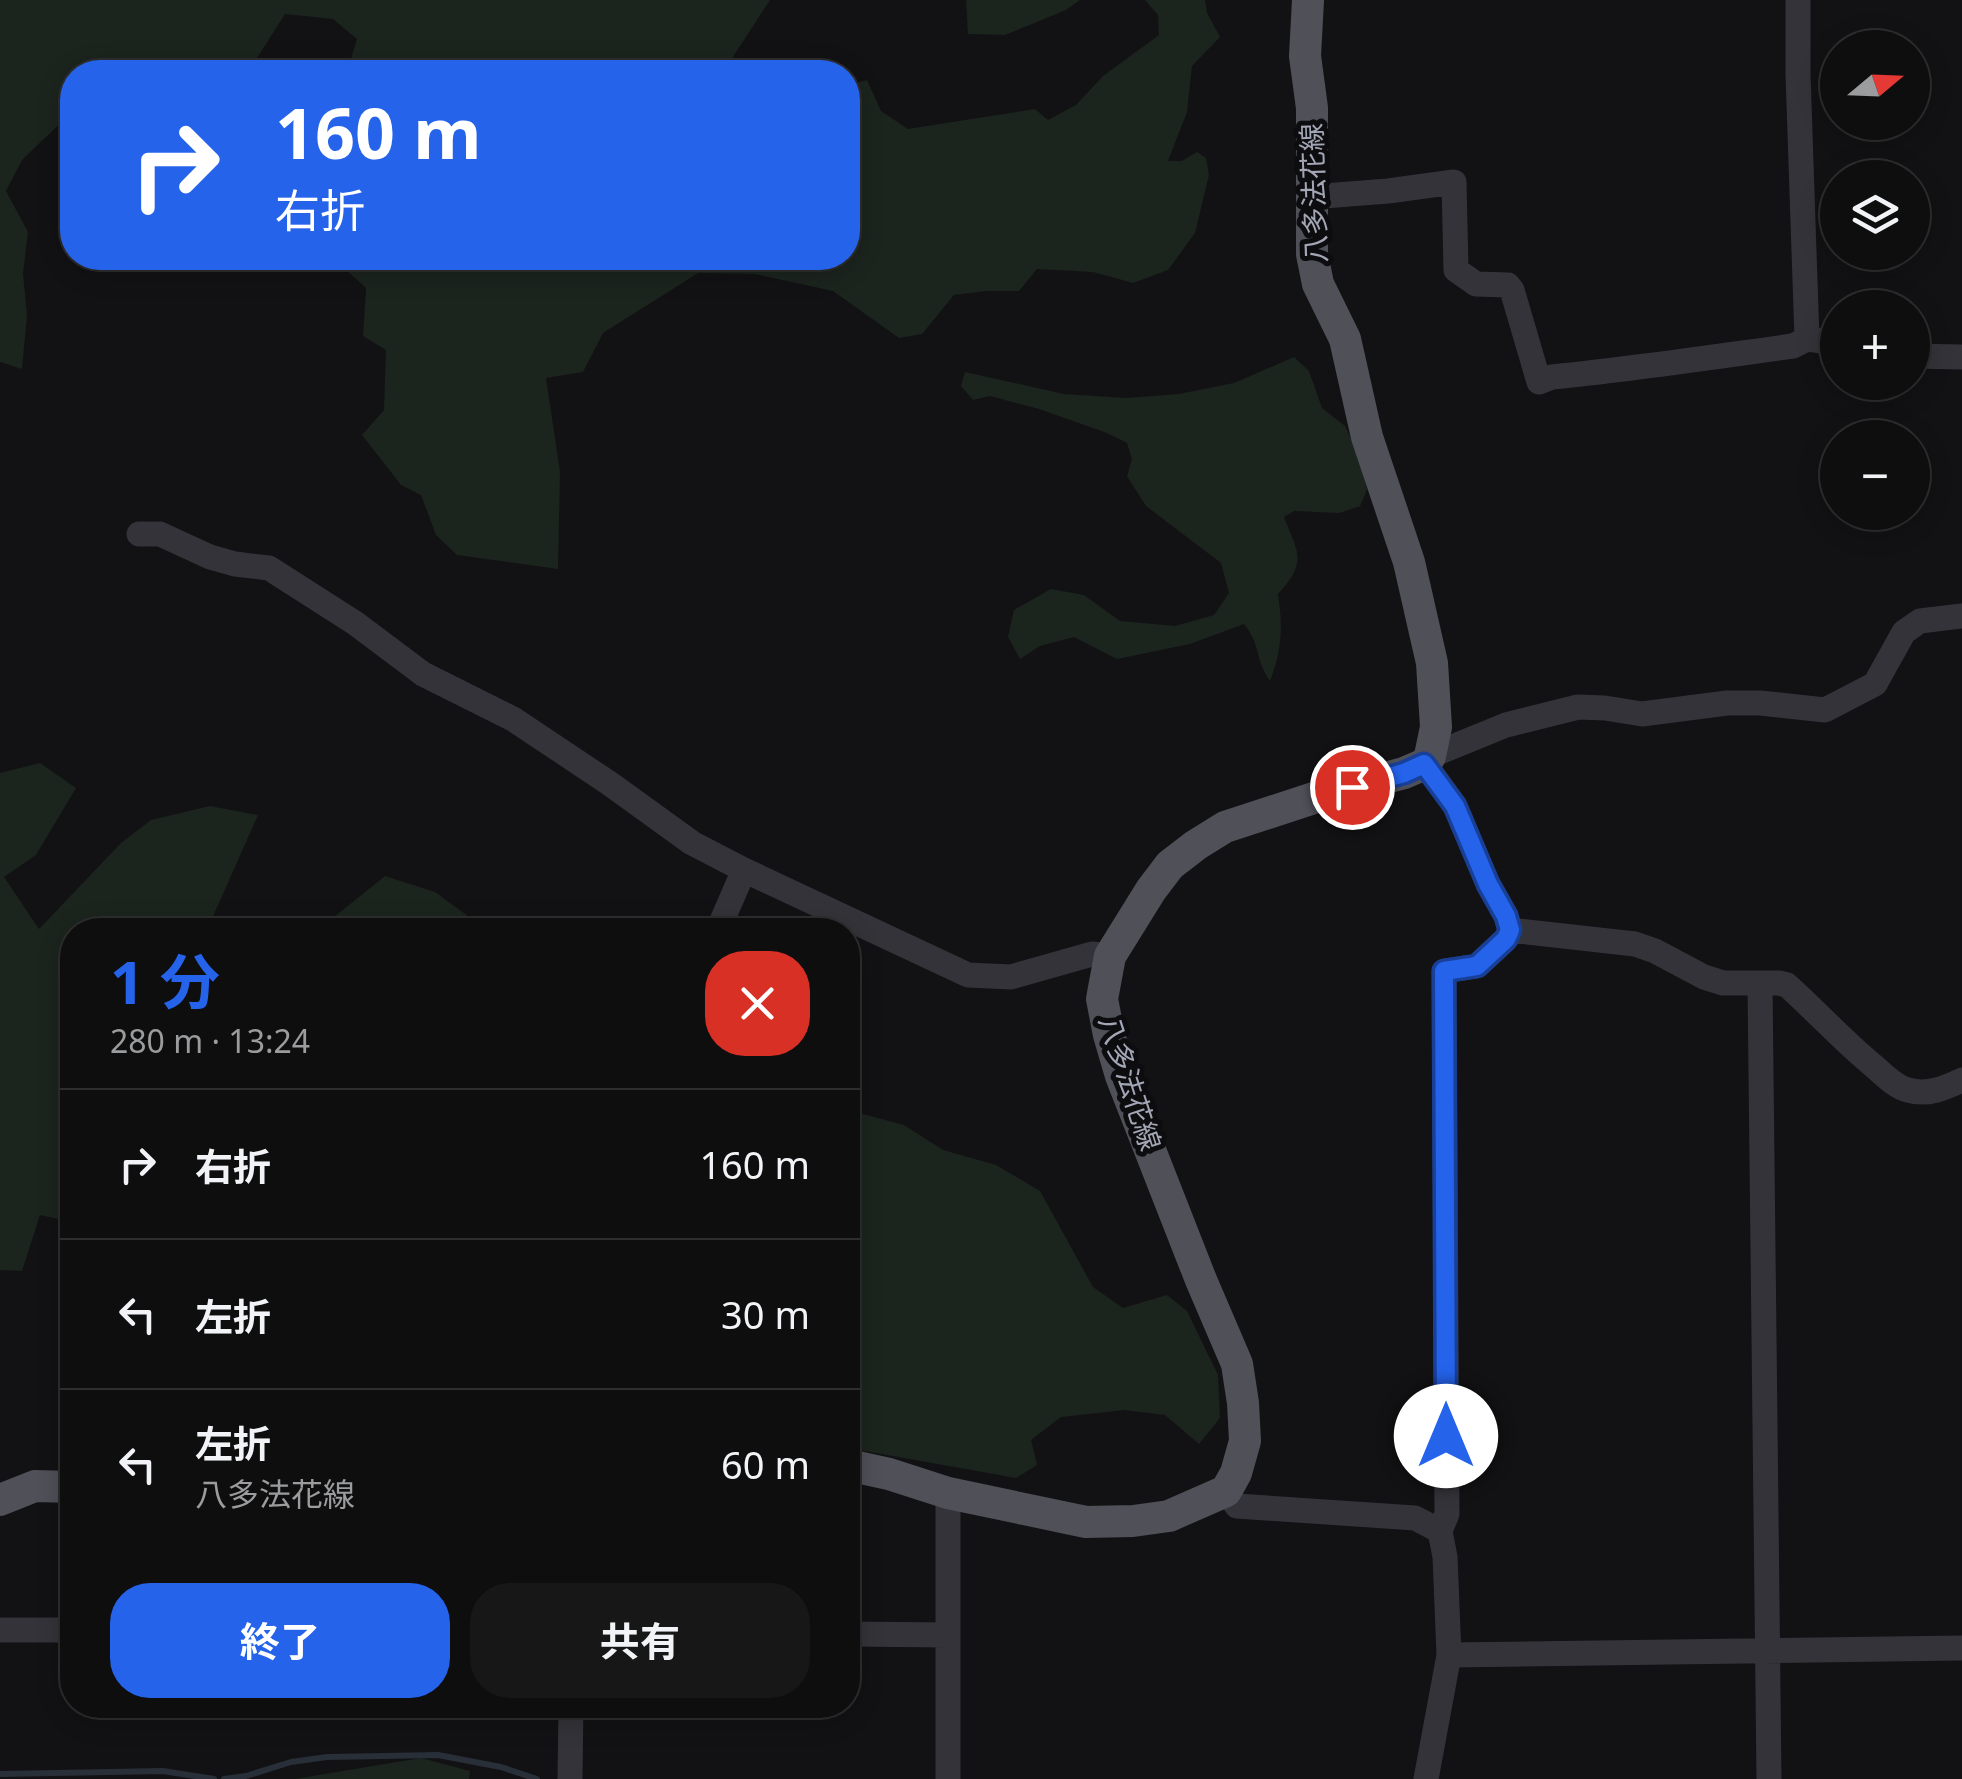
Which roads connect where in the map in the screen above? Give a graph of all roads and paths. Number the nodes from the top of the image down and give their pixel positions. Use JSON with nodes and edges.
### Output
{"nodes":[{"id":1,"x":1308,"y":0,"type":"edge"},
{"id":2,"x":1798,"y":0,"type":"edge"},
{"id":3,"x":1311,"y":198,"type":"junction"},
{"id":4,"x":1807,"y":338,"type":"junction"},
{"id":5,"x":1820,"y":340,"type":"edge"},
{"id":6,"x":1930,"y":356,"type":"edge"},
{"id":7,"x":1962,"y":357,"type":"edge"},
{"id":8,"x":139,"y":534,"type":"dead end"},
{"id":9,"x":1962,"y":616,"type":"edge"},
{"id":10,"x":1427,"y":760,"type":"junction"},
{"id":11,"x":744,"y":870,"type":"junction"},
{"id":12,"x":723,"y":918,"type":"edge"},
{"id":13,"x":845,"y":918,"type":"edge"},
{"id":14,"x":860,"y":925,"type":"edge"},
{"id":15,"x":1510,"y":930,"type":"junction"},
{"id":16,"x":1110,"y":956,"type":"junction"},
{"id":17,"x":1760,"y":984,"type":"junction"},
{"id":18,"x":1962,"y":1080,"type":"edge"},
{"id":19,"x":860,"y":1468,"type":"edge"},
{"id":20,"x":60,"y":1486,"type":"edge"},
{"id":21,"x":1226,"y":1491,"type":"junction"},
{"id":22,"x":948,"y":1493,"type":"junction"},
{"id":23,"x":0,"y":1500,"type":"edge"},
{"id":24,"x":1440,"y":1531,"type":"junction"},
{"id":25,"x":0,"y":1630,"type":"edge"},
{"id":26,"x":60,"y":1630,"type":"edge"},
{"id":27,"x":860,"y":1634,"type":"edge"},
{"id":28,"x":948,"y":1635,"type":"junction"},
{"id":29,"x":1962,"y":1648,"type":"edge"},
{"id":30,"x":1768,"y":1650,"type":"junction"},
{"id":31,"x":1449,"y":1655,"type":"junction"},
{"id":32,"x":571,"y":1718,"type":"edge"},
{"id":33,"x":570,"y":1778,"type":"edge"},
{"id":34,"x":948,"y":1779,"type":"edge"},
{"id":35,"x":1426,"y":1779,"type":"edge"},
{"id":36,"x":1769,"y":1779,"type":"edge"}],
"edges":[{"from":1,"to":3,"type":"main road","name":"八多法花線"},
{"from":2,"to":4,"type":"street"},
{"from":3,"to":4,"type":"street"},
{"from":3,"to":10,"type":"main road","name":"八多法花線"},
{"from":4,"to":5,"type":"street"},
{"from":6,"to":7,"type":"street"},
{"from":8,"to":11,"type":"street"},
{"from":9,"to":10,"type":"street"},
{"from":10,"to":15,"type":"street"},
{"from":10,"to":16,"type":"main road","name":"八多法花線"},
{"from":11,"to":12,"type":"street"},
{"from":11,"to":13,"type":"street"},
{"from":14,"to":16,"type":"street"},
{"from":15,"to":17,"type":"street"},
{"from":15,"to":24,"type":"street"},
{"from":16,"to":21,"type":"main road","name":"八多法花線"},
{"from":17,"to":18,"type":"street"},
{"from":17,"to":30,"type":"street"},
{"from":19,"to":22,"type":"main road"},
{"from":20,"to":23,"type":"main road"},
{"from":21,"to":22,"type":"main road"},
{"from":21,"to":24,"type":"street"},
{"from":22,"to":28,"type":"street"},
{"from":24,"to":31,"type":"street"},
{"from":25,"to":26,"type":"street"},
{"from":27,"to":28,"type":"street"},
{"from":28,"to":34,"type":"street"},
{"from":29,"to":30,"type":"street"},
{"from":30,"to":31,"type":"street"},
{"from":30,"to":36,"type":"street"},
{"from":31,"to":35,"type":"street"},
{"from":32,"to":33,"type":"street"}]}
